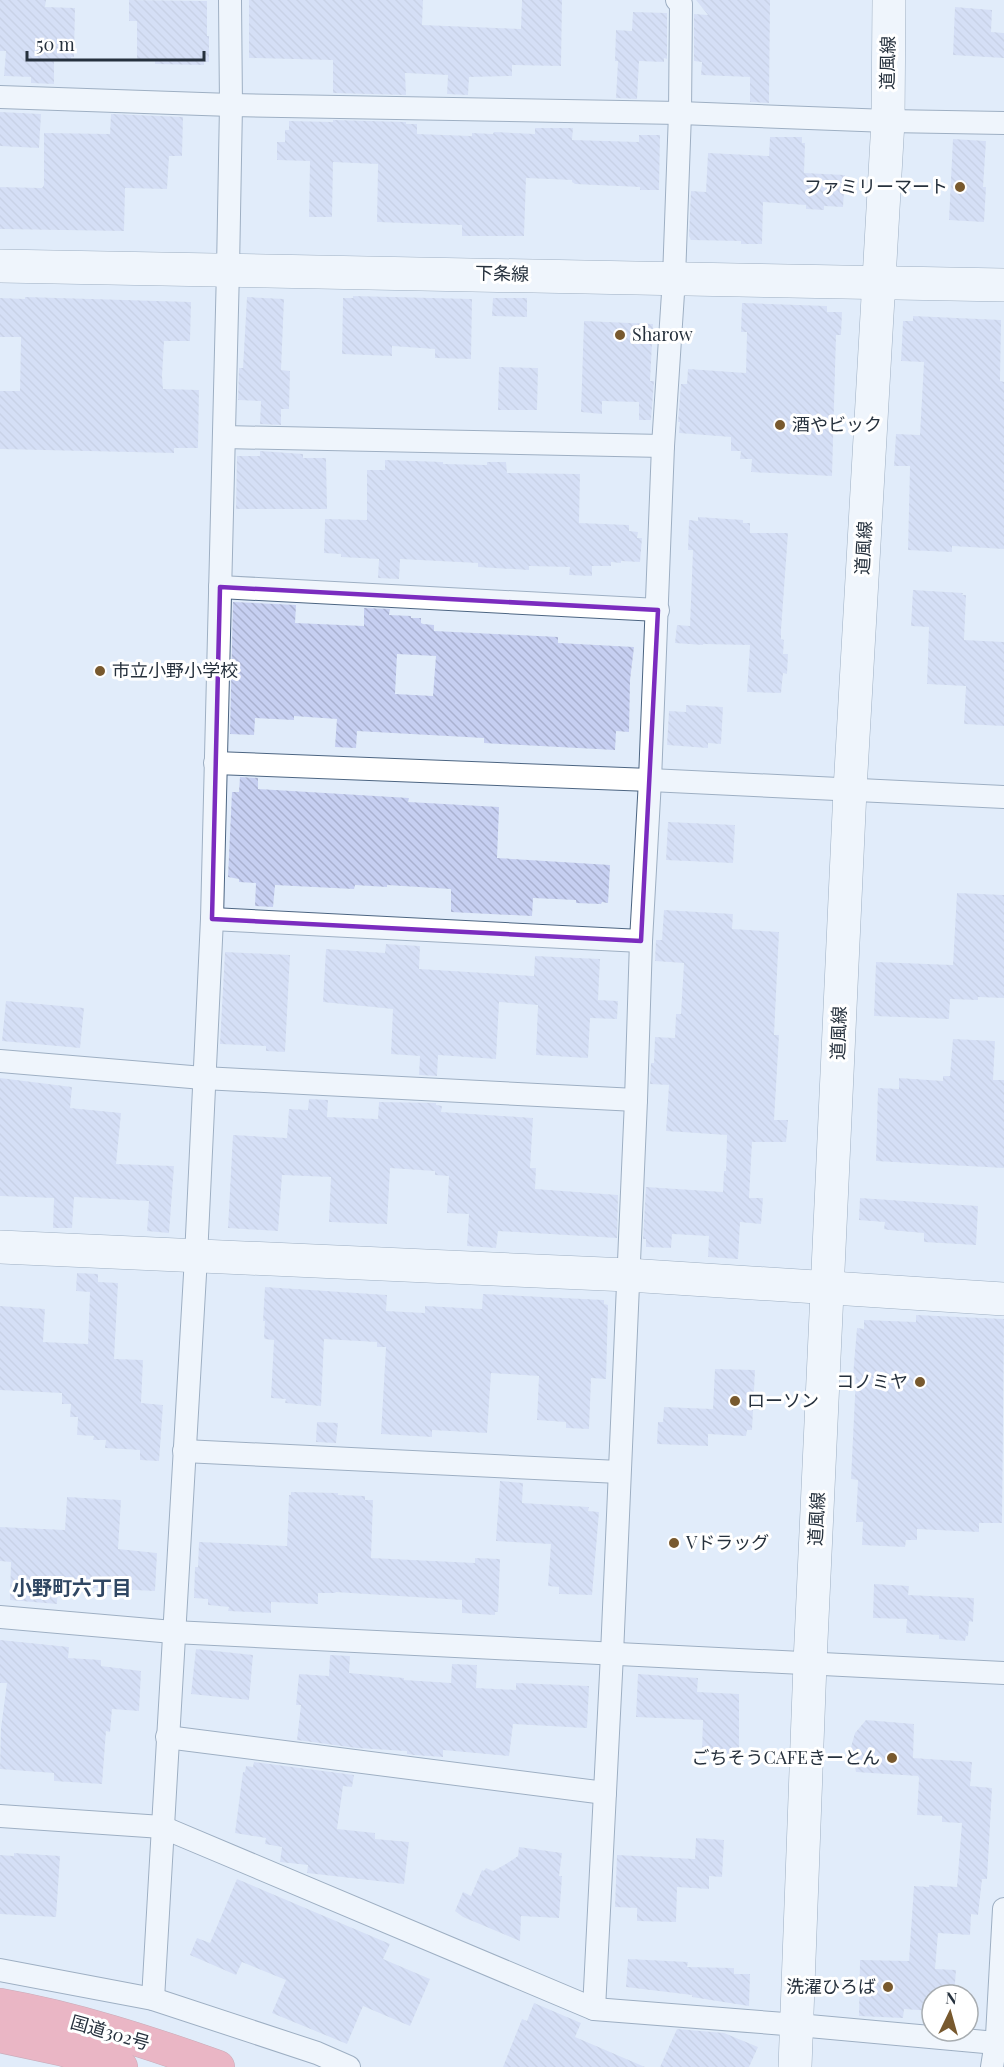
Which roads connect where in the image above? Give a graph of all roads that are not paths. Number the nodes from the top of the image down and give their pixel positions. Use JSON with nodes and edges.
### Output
{"nodes":[{"id":1,"x":230,"y":0,"type":"edge"},
{"id":2,"x":677,"y":0,"type":"edge"},
{"id":3,"x":889,"y":0,"type":"edge"},
{"id":4,"x":0,"y":96,"type":"edge"},
{"id":5,"x":231,"y":105,"type":"junction"},
{"id":6,"x":680,"y":113,"type":"junction"},
{"id":7,"x":888,"y":121,"type":"junction"},
{"id":8,"x":1004,"y":123,"type":"edge"},
{"id":9,"x":0,"y":266,"type":"edge"},
{"id":10,"x":228,"y":269,"type":"junction"},
{"id":11,"x":674,"y":278,"type":"junction"},
{"id":12,"x":879,"y":281,"type":"junction"},
{"id":13,"x":1004,"y":285,"type":"edge"},
{"id":14,"x":224,"y":437,"type":"junction"},
{"id":15,"x":663,"y":446,"type":"junction"},
{"id":16,"x":220,"y":587,"type":"junction"},
{"id":17,"x":658,"y":610,"type":"junction"},
{"id":18,"x":215,"y":763,"type":"junction"},
{"id":19,"x":650,"y":780,"type":"junction"},
{"id":20,"x":850,"y":790,"type":"junction"},
{"id":21,"x":1004,"y":797,"type":"edge"},
{"id":22,"x":212,"y":919,"type":"junction"},
{"id":23,"x":641,"y":941,"type":"junction"},
{"id":24,"x":0,"y":1061,"type":"edge"},
{"id":25,"x":203,"y":1078,"type":"junction"},
{"id":26,"x":636,"y":1100,"type":"junction"},
{"id":27,"x":0,"y":1247,"type":"edge"},
{"id":28,"x":196,"y":1257,"type":"junction"},
{"id":29,"x":628,"y":1275,"type":"junction"},
{"id":30,"x":828,"y":1287,"type":"junction"},
{"id":31,"x":1004,"y":1299,"type":"edge"},
{"id":32,"x":184,"y":1452,"type":"junction"},
{"id":33,"x":619,"y":1472,"type":"junction"},
{"id":34,"x":0,"y":1617,"type":"edge"},
{"id":35,"x":173,"y":1632,"type":"junction"},
{"id":36,"x":612,"y":1654,"type":"junction"},
{"id":37,"x":810,"y":1664,"type":"junction"},
{"id":38,"x":1004,"y":1673,"type":"edge"},
{"id":39,"x":167,"y":1737,"type":"junction"},
{"id":40,"x":605,"y":1793,"type":"junction"},
{"id":41,"x":0,"y":1816,"type":"edge"},
{"id":42,"x":162,"y":1827,"type":"junction"},
{"id":43,"x":1004,"y":1909,"type":"edge"},
{"id":44,"x":0,"y":1970,"type":"edge"},
{"id":45,"x":153,"y":1999,"type":"junction"},
{"id":46,"x":0,"y":2005,"type":"edge"},
{"id":47,"x":594,"y":2009,"type":"junction"},
{"id":48,"x":798,"y":2025,"type":"junction"},
{"id":49,"x":0,"y":2036,"type":"edge"},
{"id":50,"x":999,"y":2038,"type":"edge"},
{"id":51,"x":121,"y":2067,"type":"edge"},
{"id":52,"x":218,"y":2067,"type":"edge"},
{"id":53,"x":349,"y":2067,"type":"edge"},
{"id":54,"x":795,"y":2067,"type":"edge"},
{"id":55,"x":992,"y":2067,"type":"edge"}],
"edges":[{"from":1,"to":5,"type":"street"},
{"from":2,"to":6,"type":"street"},
{"from":3,"to":7,"type":"street","name":"道風線"},
{"from":4,"to":5,"type":"street"},
{"from":5,"to":6,"type":"street"},
{"from":5,"to":10,"type":"street"},
{"from":6,"to":7,"type":"street"},
{"from":6,"to":11,"type":"street"},
{"from":7,"to":8,"type":"street"},
{"from":7,"to":12,"type":"street","name":"道風線"},
{"from":9,"to":10,"type":"street","name":"下条線"},
{"from":10,"to":11,"type":"street","name":"下条線"},
{"from":10,"to":14,"type":"street"},
{"from":11,"to":12,"type":"street","name":"下条線"},
{"from":11,"to":15,"type":"street"},
{"from":12,"to":13,"type":"street","name":"下条線"},
{"from":12,"to":20,"type":"street","name":"道風線"},
{"from":14,"to":15,"type":"street"},
{"from":14,"to":16,"type":"street"},
{"from":15,"to":17,"type":"street"},
{"from":16,"to":17,"type":"street"},
{"from":16,"to":18,"type":"street"},
{"from":17,"to":19,"type":"street"},
{"from":18,"to":19,"type":"street"},
{"from":18,"to":22,"type":"street"},
{"from":19,"to":20,"type":"street"},
{"from":19,"to":23,"type":"street"},
{"from":20,"to":21,"type":"street"},
{"from":20,"to":30,"type":"street","name":"道風線"},
{"from":22,"to":23,"type":"street"},
{"from":22,"to":25,"type":"street"},
{"from":23,"to":26,"type":"street"},
{"from":24,"to":25,"type":"street"},
{"from":25,"to":26,"type":"street"},
{"from":25,"to":28,"type":"street"},
{"from":26,"to":29,"type":"street"},
{"from":27,"to":28,"type":"street"},
{"from":28,"to":29,"type":"street"},
{"from":28,"to":32,"type":"street"},
{"from":29,"to":30,"type":"street"},
{"from":29,"to":33,"type":"street"},
{"from":30,"to":31,"type":"street"},
{"from":30,"to":37,"type":"street","name":"道風線"},
{"from":32,"to":33,"type":"street"},
{"from":32,"to":35,"type":"street"},
{"from":33,"to":36,"type":"street"},
{"from":34,"to":35,"type":"street"},
{"from":35,"to":36,"type":"street"},
{"from":35,"to":39,"type":"street"},
{"from":36,"to":37,"type":"street"},
{"from":36,"to":40,"type":"street"},
{"from":37,"to":38,"type":"street"},
{"from":37,"to":48,"type":"street","name":"道風線"},
{"from":39,"to":40,"type":"street"},
{"from":39,"to":42,"type":"street"},
{"from":40,"to":47,"type":"street"},
{"from":41,"to":42,"type":"street"},
{"from":42,"to":45,"type":"street"},
{"from":42,"to":47,"type":"street"},
{"from":43,"to":50,"type":"street"},
{"from":44,"to":45,"type":"street"},
{"from":45,"to":53,"type":"street"},
{"from":46,"to":52,"type":"highway","name":"国道302号"},
{"from":47,"to":48,"type":"street"},
{"from":48,"to":50,"type":"street"},
{"from":48,"to":54,"type":"street","name":"道風線"},
{"from":49,"to":51,"type":"highway"},
{"from":50,"to":55,"type":"street"}]}
